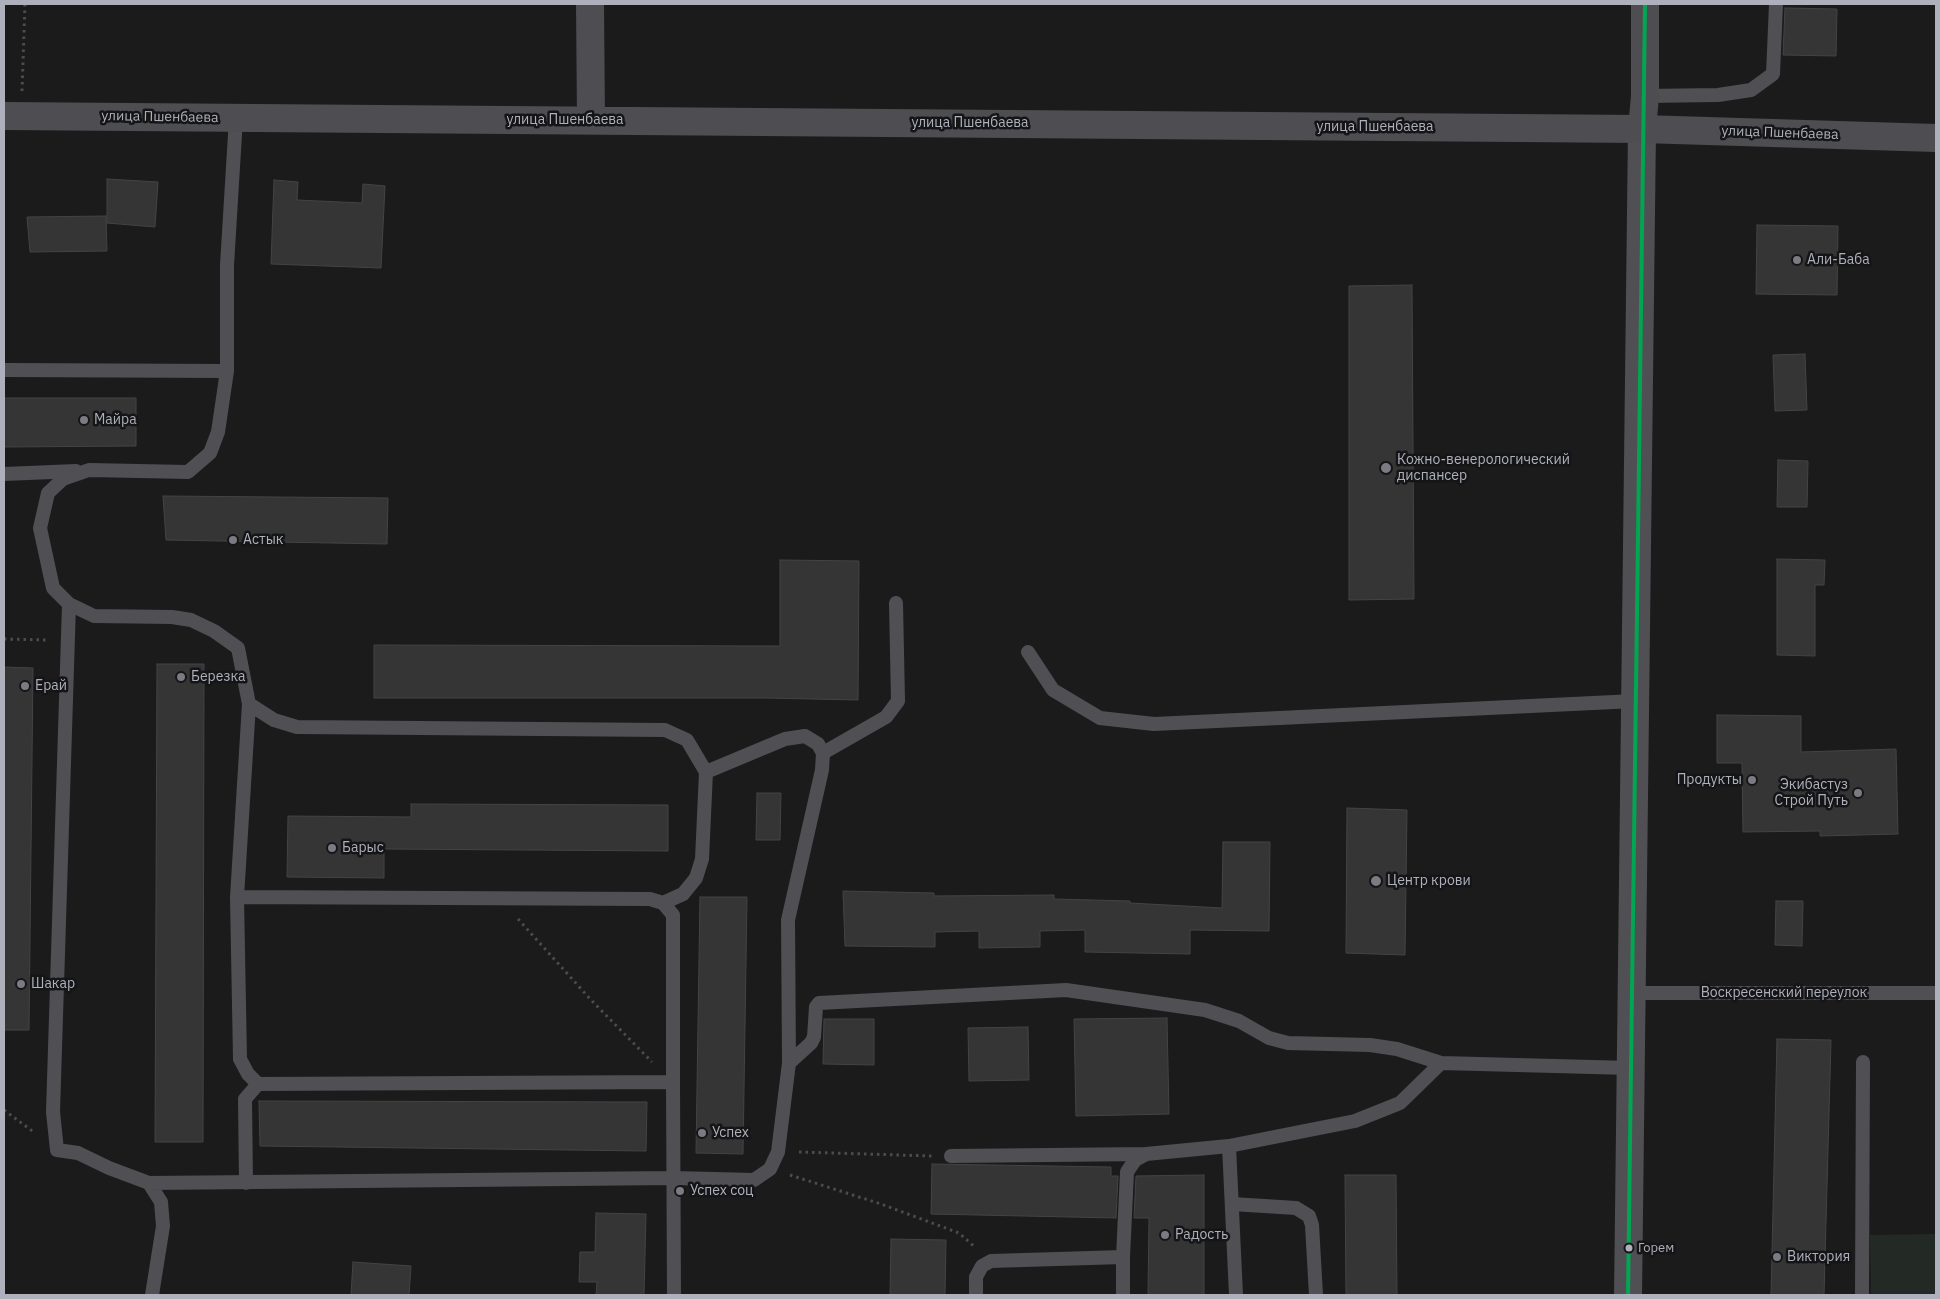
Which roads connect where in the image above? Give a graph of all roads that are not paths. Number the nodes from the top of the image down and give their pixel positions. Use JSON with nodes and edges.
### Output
{"nodes":[{"id":1,"x":590,"y":4,"type":"edge"},
{"id":2,"x":1645,"y":4,"type":"edge"},
{"id":3,"x":1776,"y":4,"type":"edge"},
{"id":4,"x":1645,"y":96,"type":"junction"},
{"id":5,"x":13,"y":116,"type":"edge"},
{"id":6,"x":236,"y":118,"type":"junction"},
{"id":7,"x":591,"y":120,"type":"junction"},
{"id":8,"x":1642,"y":129,"type":"junction"},
{"id":9,"x":1936,"y":138,"type":"edge"},
{"id":10,"x":4,"y":370,"type":"edge"},
{"id":11,"x":227,"y":371,"type":"junction"},
{"id":12,"x":89,"y":470,"type":"junction"},
{"id":13,"x":4,"y":474,"type":"edge"},
{"id":14,"x":896,"y":602,"type":"dead end"},
{"id":15,"x":70,"y":604,"type":"junction"},
{"id":16,"x":1028,"y":652,"type":"dead end"},
{"id":17,"x":1635,"y":701,"type":"junction"},
{"id":18,"x":249,"y":704,"type":"junction"},
{"id":19,"x":823,"y":752,"type":"junction"},
{"id":20,"x":706,"y":772,"type":"junction"},
{"id":21,"x":237,"y":897,"type":"junction"},
{"id":22,"x":663,"y":903,"type":"junction"},
{"id":23,"x":1936,"y":993,"type":"edge"},
{"id":24,"x":1631,"y":994,"type":"junction"},
{"id":25,"x":1863,"y":1062,"type":"dead end"},
{"id":26,"x":789,"y":1063,"type":"junction"},
{"id":27,"x":1441,"y":1063,"type":"junction"},
{"id":28,"x":1630,"y":1068,"type":"junction"},
{"id":29,"x":673,"y":1082,"type":"junction"},
{"id":30,"x":258,"y":1084,"type":"junction"},
{"id":31,"x":1229,"y":1146,"type":"junction"},
{"id":32,"x":1146,"y":1154,"type":"junction"},
{"id":33,"x":950,"y":1156,"type":"road end"},
{"id":34,"x":674,"y":1178,"type":"junction"},
{"id":35,"x":246,"y":1183,"type":"junction"},
{"id":36,"x":149,"y":1184,"type":"junction"},
{"id":37,"x":1232,"y":1204,"type":"junction"},
{"id":38,"x":1122,"y":1257,"type":"junction"},
{"id":39,"x":152,"y":1295,"type":"edge"},
{"id":40,"x":674,"y":1295,"type":"edge"},
{"id":41,"x":976,"y":1295,"type":"edge"},
{"id":42,"x":1123,"y":1295,"type":"edge"},
{"id":43,"x":1236,"y":1295,"type":"edge"},
{"id":44,"x":1316,"y":1295,"type":"edge"},
{"id":45,"x":1628,"y":1295,"type":"edge"},
{"id":46,"x":1862,"y":1295,"type":"edge"}],
"edges":[{"from":1,"to":7,"type":"main road"},
{"from":2,"to":4,"type":"main road"},
{"from":3,"to":4,"type":"lane"},
{"from":4,"to":8,"type":"main road"},
{"from":5,"to":6,"type":"main road","name":"улица Пшенбаева"},
{"from":6,"to":7,"type":"main road","name":"улица Пшенбаева"},
{"from":6,"to":11,"type":"lane"},
{"from":7,"to":8,"type":"main road","name":"улица Пшенбаева"},
{"from":8,"to":9,"type":"main road","name":"улица Пшенбаева"},
{"from":8,"to":17,"type":"street"},
{"from":10,"to":11,"type":"lane"},
{"from":11,"to":12,"type":"lane"},
{"from":12,"to":13,"type":"lane"},
{"from":12,"to":15,"type":"lane"},
{"from":14,"to":19,"type":"lane"},
{"from":15,"to":18,"type":"lane"},
{"from":15,"to":36,"type":"lane"},
{"from":16,"to":17,"type":"lane"},
{"from":17,"to":24,"type":"street"},
{"from":18,"to":20,"type":"lane"},
{"from":18,"to":21,"type":"lane"},
{"from":19,"to":20,"type":"lane"},
{"from":19,"to":26,"type":"lane"},
{"from":20,"to":22,"type":"lane"},
{"from":21,"to":22,"type":"lane"},
{"from":21,"to":30,"type":"lane"},
{"from":22,"to":29,"type":"lane"},
{"from":23,"to":24,"type":"lane","name":"Воскресенский переулок"},
{"from":24,"to":28,"type":"street"},
{"from":25,"to":46,"type":"lane"},
{"from":26,"to":27,"type":"lane"},
{"from":26,"to":34,"type":"lane"},
{"from":27,"to":28,"type":"lane"},
{"from":27,"to":31,"type":"lane"},
{"from":28,"to":45,"type":"street"},
{"from":29,"to":30,"type":"lane"},
{"from":29,"to":34,"type":"lane"},
{"from":30,"to":35,"type":"lane"},
{"from":31,"to":32,"type":"lane"},
{"from":31,"to":37,"type":"lane"},
{"from":32,"to":33,"type":"lane"},
{"from":32,"to":38,"type":"lane"},
{"from":34,"to":35,"type":"lane"},
{"from":34,"to":40,"type":"lane"},
{"from":35,"to":36,"type":"lane"},
{"from":36,"to":39,"type":"lane"},
{"from":37,"to":43,"type":"lane"},
{"from":37,"to":44,"type":"lane"},
{"from":38,"to":41,"type":"lane"},
{"from":38,"to":42,"type":"lane"}]}
